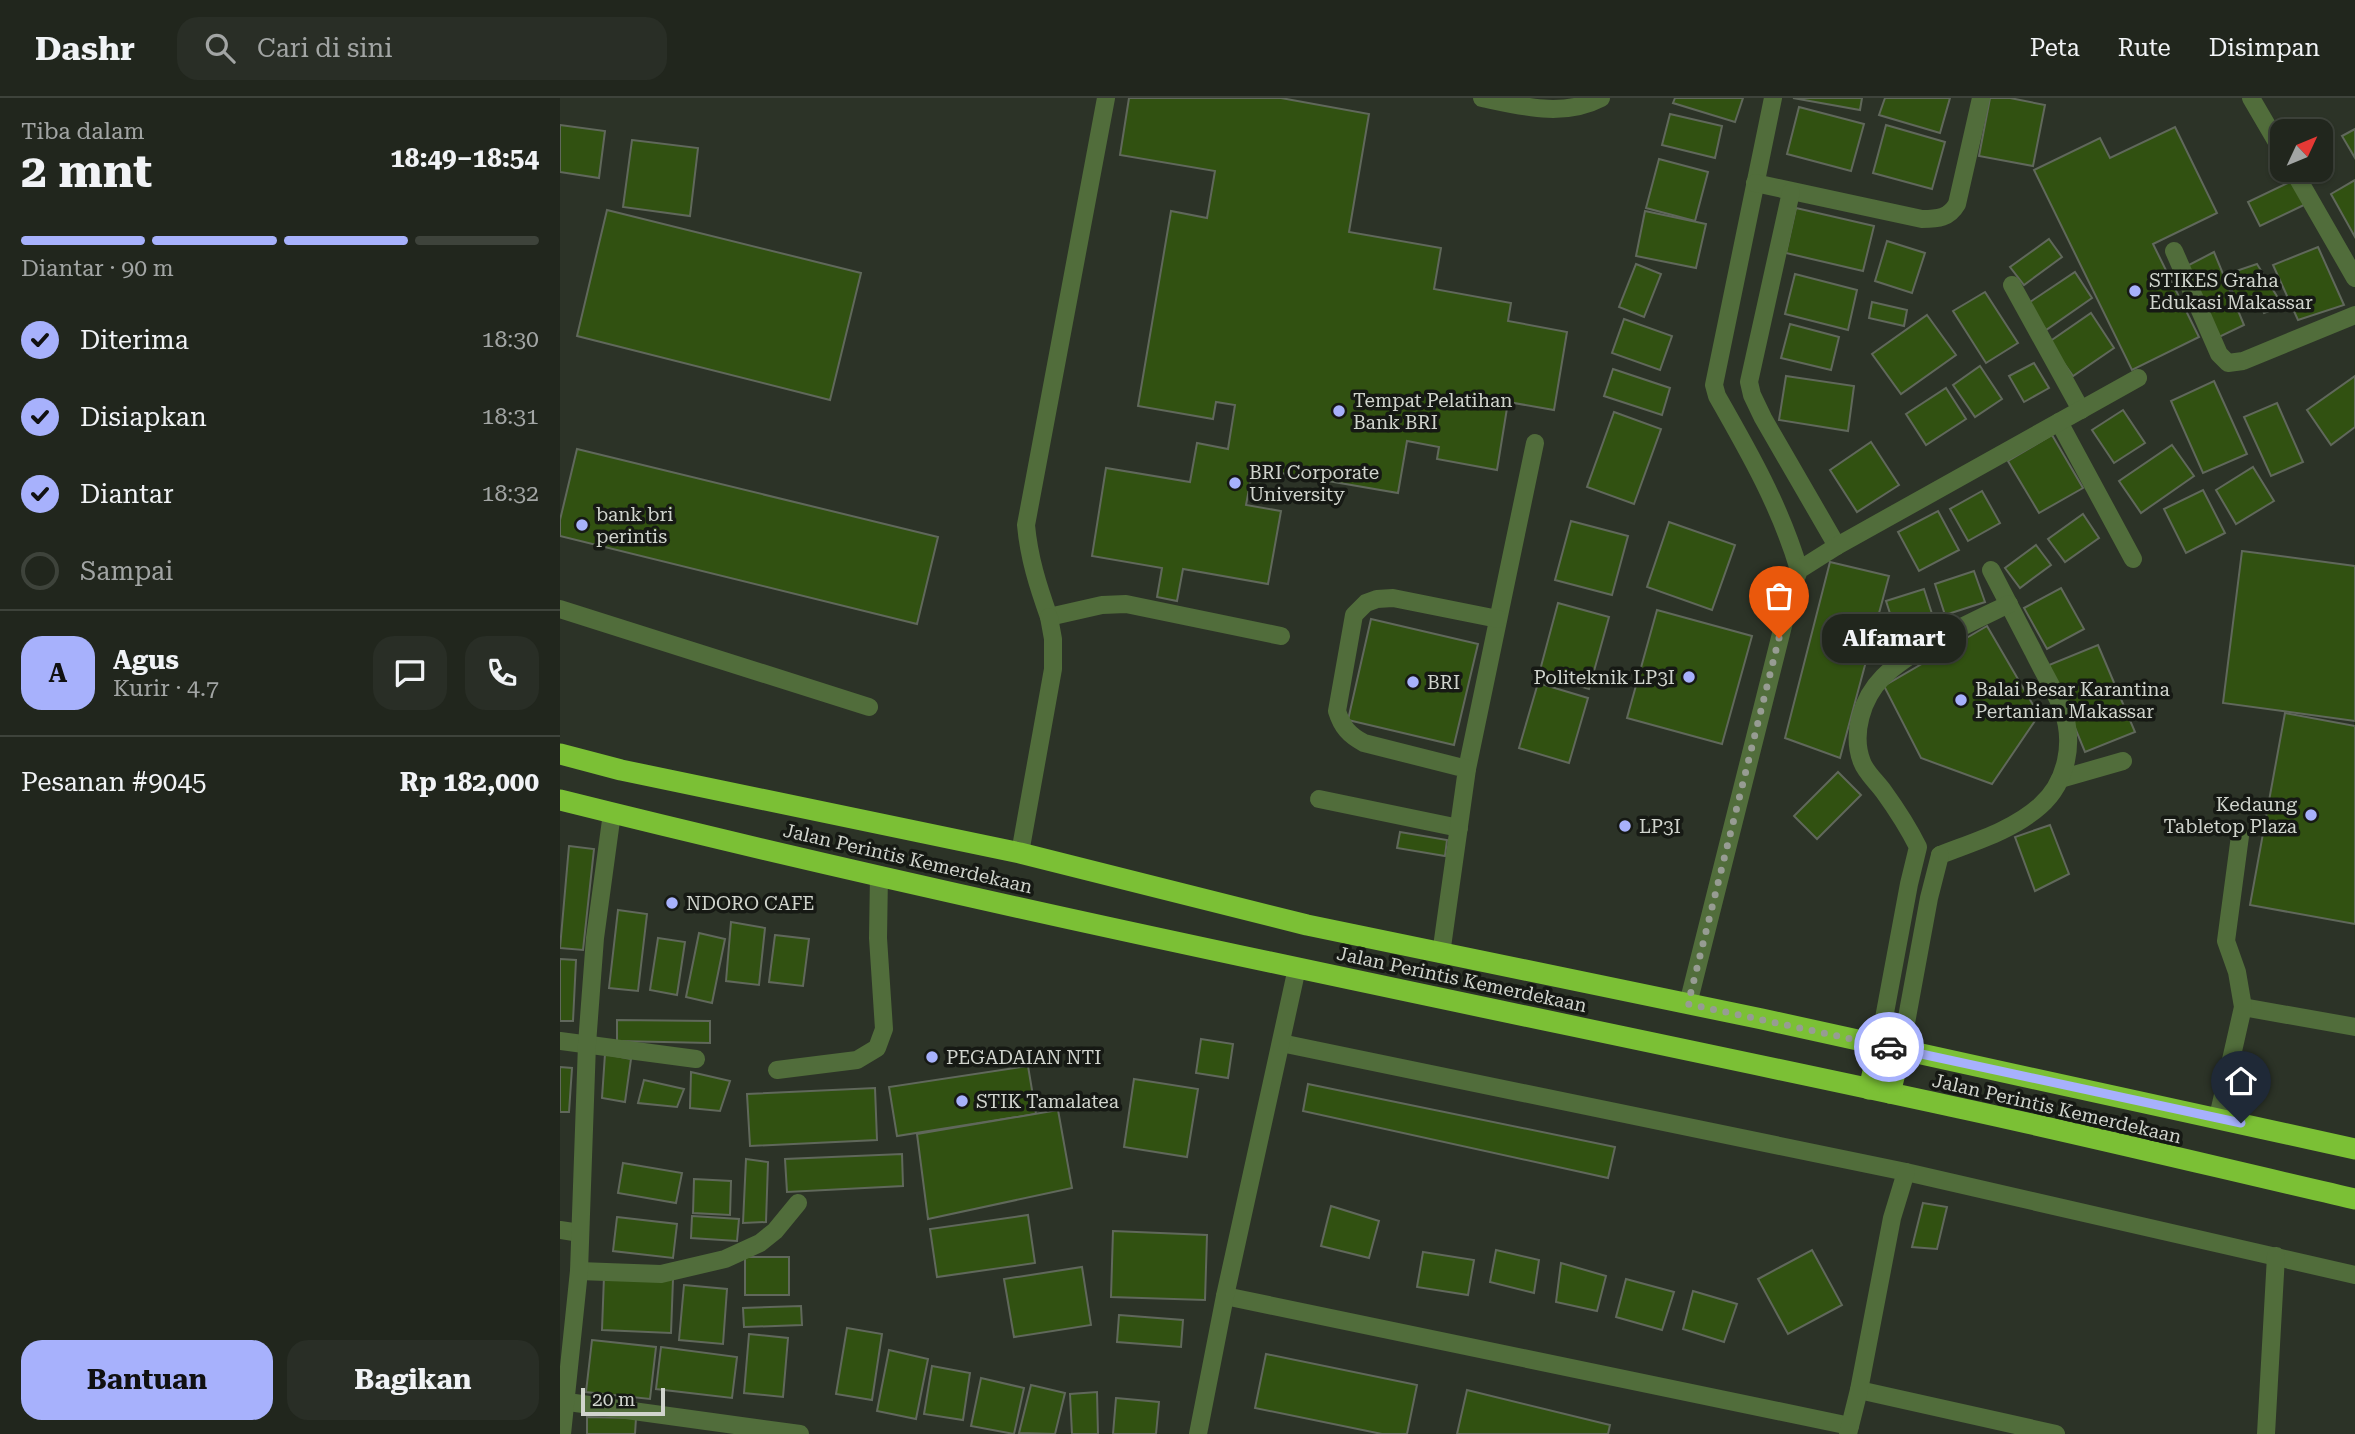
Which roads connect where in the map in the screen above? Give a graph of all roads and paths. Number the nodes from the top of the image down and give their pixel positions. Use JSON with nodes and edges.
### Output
{"nodes":[{"id":1,"x":1106,"y":98,"type":"edge"},
{"id":2,"x":1482,"y":98,"type":"edge"},
{"id":3,"x":1601,"y":98,"type":"edge"},
{"id":4,"x":1773,"y":98,"type":"edge"},
{"id":5,"x":1981,"y":98,"type":"edge"},
{"id":6,"x":2251,"y":98,"type":"edge"},
{"id":7,"x":2270,"y":130,"type":"edge"},
{"id":8,"x":2300,"y":182,"type":"edge"},
{"id":9,"x":1755,"y":183,"type":"junction"},
{"id":10,"x":1791,"y":192,"type":"junction"},
{"id":11,"x":2174,"y":251,"type":"dead end"},
{"id":12,"x":2355,"y":278,"type":"edge"},
{"id":13,"x":2012,"y":285,"type":"dead end"},
{"id":14,"x":2355,"y":315,"type":"edge"},
{"id":15,"x":2138,"y":378,"type":"dead end"},
{"id":16,"x":2081,"y":410,"type":"junction"},
{"id":17,"x":2059,"y":422,"type":"junction"},
{"id":18,"x":1535,"y":443,"type":"dead end"},
{"id":19,"x":1837,"y":546,"type":"junction"},
{"id":20,"x":2133,"y":559,"type":"dead end"},
{"id":21,"x":1799,"y":570,"type":"junction"},
{"id":22,"x":1992,"y":570,"type":"dead end"},
{"id":23,"x":2008,"y":604,"type":"junction"},
{"id":24,"x":560,"y":609,"type":"edge"},
{"id":25,"x":1049,"y":617,"type":"junction"},
{"id":26,"x":1498,"y":619,"type":"junction"},
{"id":27,"x":1281,"y":636,"type":"dead end"},
{"id":28,"x":869,"y":707,"type":"dead end"},
{"id":29,"x":560,"y":754,"type":"edge"},
{"id":30,"x":2123,"y":761,"type":"dead end"},
{"id":31,"x":1467,"y":769,"type":"junction"},
{"id":32,"x":2060,"y":779,"type":"junction"},
{"id":33,"x":1319,"y":799,"type":"dead end"},
{"id":34,"x":560,"y":800,"type":"edge"},
{"id":35,"x":612,"y":813,"type":"junction"},
{"id":36,"x":1458,"y":828,"type":"junction"},
{"id":37,"x":2240,"y":836,"type":"dead end"},
{"id":38,"x":1919,"y":847,"type":"junction"},
{"id":39,"x":1020,"y":853,"type":"junction"},
{"id":40,"x":1940,"y":855,"type":"junction"},
{"id":41,"x":879,"y":875,"type":"junction"},
{"id":42,"x":1908,"y":891,"type":"junction"},
{"id":43,"x":1929,"y":898,"type":"junction"},
{"id":44,"x":1441,"y":954,"type":"junction"},
{"id":45,"x":1297,"y":968,"type":"junction"},
{"id":46,"x":1688,"y":1004,"type":"junction"},
{"id":47,"x":2243,"y":1007,"type":"junction"},
{"id":48,"x":2355,"y":1027,"type":"edge"},
{"id":49,"x":560,"y":1041,"type":"edge"},
{"id":50,"x":1281,"y":1043,"type":"junction"},
{"id":51,"x":587,"y":1044,"type":"junction"},
{"id":52,"x":1879,"y":1045,"type":"junction"},
{"id":53,"x":1900,"y":1050,"type":"junction"},
{"id":54,"x":696,"y":1059,"type":"dead end"},
{"id":55,"x":778,"y":1070,"type":"dead end"},
{"id":56,"x":1869,"y":1088,"type":"junction"},
{"id":57,"x":1890,"y":1094,"type":"junction"},
{"id":58,"x":2218,"y":1117,"type":"junction"},
{"id":59,"x":2355,"y":1149,"type":"edge"},
{"id":60,"x":1906,"y":1172,"type":"junction"},
{"id":61,"x":2355,"y":1199,"type":"edge"},
{"id":62,"x":799,"y":1203,"type":"dead end"},
{"id":63,"x":560,"y":1230,"type":"edge"},
{"id":64,"x":580,"y":1233,"type":"junction"},
{"id":65,"x":2276,"y":1256,"type":"junction"},
{"id":66,"x":579,"y":1271,"type":"junction"},
{"id":67,"x":2355,"y":1275,"type":"edge"},
{"id":68,"x":1225,"y":1296,"type":"junction"},
{"id":69,"x":1859,"y":1390,"type":"junction"},
{"id":70,"x":562,"y":1402,"type":"edge"},
{"id":71,"x":1849,"y":1430,"type":"edge"},
{"id":72,"x":562,"y":1434,"type":"edge"},
{"id":73,"x":800,"y":1434,"type":"edge"},
{"id":74,"x":1198,"y":1434,"type":"edge"},
{"id":75,"x":2056,"y":1434,"type":"edge"},
{"id":76,"x":2266,"y":1434,"type":"edge"}],
"edges":[{"from":1,"to":25,"type":"street"},
{"from":2,"to":3,"type":"street"},
{"from":4,"to":9,"type":"street"},
{"from":5,"to":10,"type":"street"},
{"from":6,"to":7,"type":"street"},
{"from":8,"to":12,"type":"street"},
{"from":9,"to":10,"type":"street"},
{"from":9,"to":21,"type":"street"},
{"from":10,"to":19,"type":"street"},
{"from":11,"to":14,"type":"street"},
{"from":13,"to":16,"type":"street"},
{"from":15,"to":16,"type":"street"},
{"from":16,"to":17,"type":"street"},
{"from":17,"to":19,"type":"street"},
{"from":17,"to":20,"type":"street"},
{"from":18,"to":26,"type":"street"},
{"from":19,"to":21,"type":"street"},
{"from":21,"to":46,"type":"street"},
{"from":22,"to":23,"type":"street"},
{"from":23,"to":32,"type":"street"},
{"from":23,"to":38,"type":"street"},
{"from":24,"to":28,"type":"street"},
{"from":25,"to":27,"type":"street"},
{"from":25,"to":39,"type":"street"},
{"from":26,"to":31,"type":"street"},
{"from":26,"to":31,"type":"street"},
{"from":29,"to":39,"type":"highway","name":"Jalan Perintis Kemerdekaan"},
{"from":30,"to":32,"type":"street"},
{"from":31,"to":36,"type":"street"},
{"from":32,"to":40,"type":"street"},
{"from":33,"to":36,"type":"street"},
{"from":34,"to":35,"type":"highway","name":"Jalan Perintis Kemerdekaan"},
{"from":35,"to":41,"type":"highway","name":"Jalan Perintis Kemerdekaan"},
{"from":35,"to":51,"type":"street"},
{"from":36,"to":44,"type":"street"},
{"from":37,"to":47,"type":"street"},
{"from":38,"to":40,"type":"street"},
{"from":38,"to":42,"type":"street"},
{"from":39,"to":44,"type":"highway","name":"Jalan Perintis Kemerdekaan"},
{"from":40,"to":43,"type":"street"},
{"from":41,"to":45,"type":"highway","name":"Jalan Perintis Kemerdekaan"},
{"from":41,"to":55,"type":"street"},
{"from":42,"to":43,"type":"street"},
{"from":42,"to":52,"type":"street"},
{"from":43,"to":53,"type":"street"},
{"from":44,"to":46,"type":"highway","name":"Jalan Perintis Kemerdekaan"},
{"from":45,"to":50,"type":"street"},
{"from":45,"to":56,"type":"highway","name":"Jalan Perintis Kemerdekaan"},
{"from":46,"to":52,"type":"highway","name":"Jalan Perintis Kemerdekaan"},
{"from":47,"to":48,"type":"street"},
{"from":47,"to":58,"type":"street"},
{"from":49,"to":51,"type":"street"},
{"from":50,"to":60,"type":"street"},
{"from":50,"to":68,"type":"street"},
{"from":51,"to":54,"type":"street"},
{"from":51,"to":64,"type":"street"},
{"from":52,"to":53,"type":"highway","name":"Jalan Perintis Kemerdekaan"},
{"from":52,"to":56,"type":"highway"},
{"from":53,"to":57,"type":"highway"},
{"from":53,"to":58,"type":"highway","name":"Jalan Perintis Kemerdekaan"},
{"from":56,"to":57,"type":"highway","name":"Jalan Perintis Kemerdekaan"},
{"from":57,"to":61,"type":"highway","name":"Jalan Perintis Kemerdekaan"},
{"from":58,"to":59,"type":"highway","name":"Jalan Perintis Kemerdekaan"},
{"from":60,"to":65,"type":"street"},
{"from":60,"to":69,"type":"street"},
{"from":62,"to":66,"type":"street"},
{"from":63,"to":64,"type":"street"},
{"from":64,"to":66,"type":"street"},
{"from":65,"to":67,"type":"street"},
{"from":65,"to":76,"type":"street"},
{"from":66,"to":70,"type":"street"},
{"from":68,"to":71,"type":"street"},
{"from":68,"to":74,"type":"street"},
{"from":69,"to":71,"type":"street"},
{"from":69,"to":75,"type":"street"},
{"from":70,"to":72,"type":"street"},
{"from":70,"to":73,"type":"street"}]}
